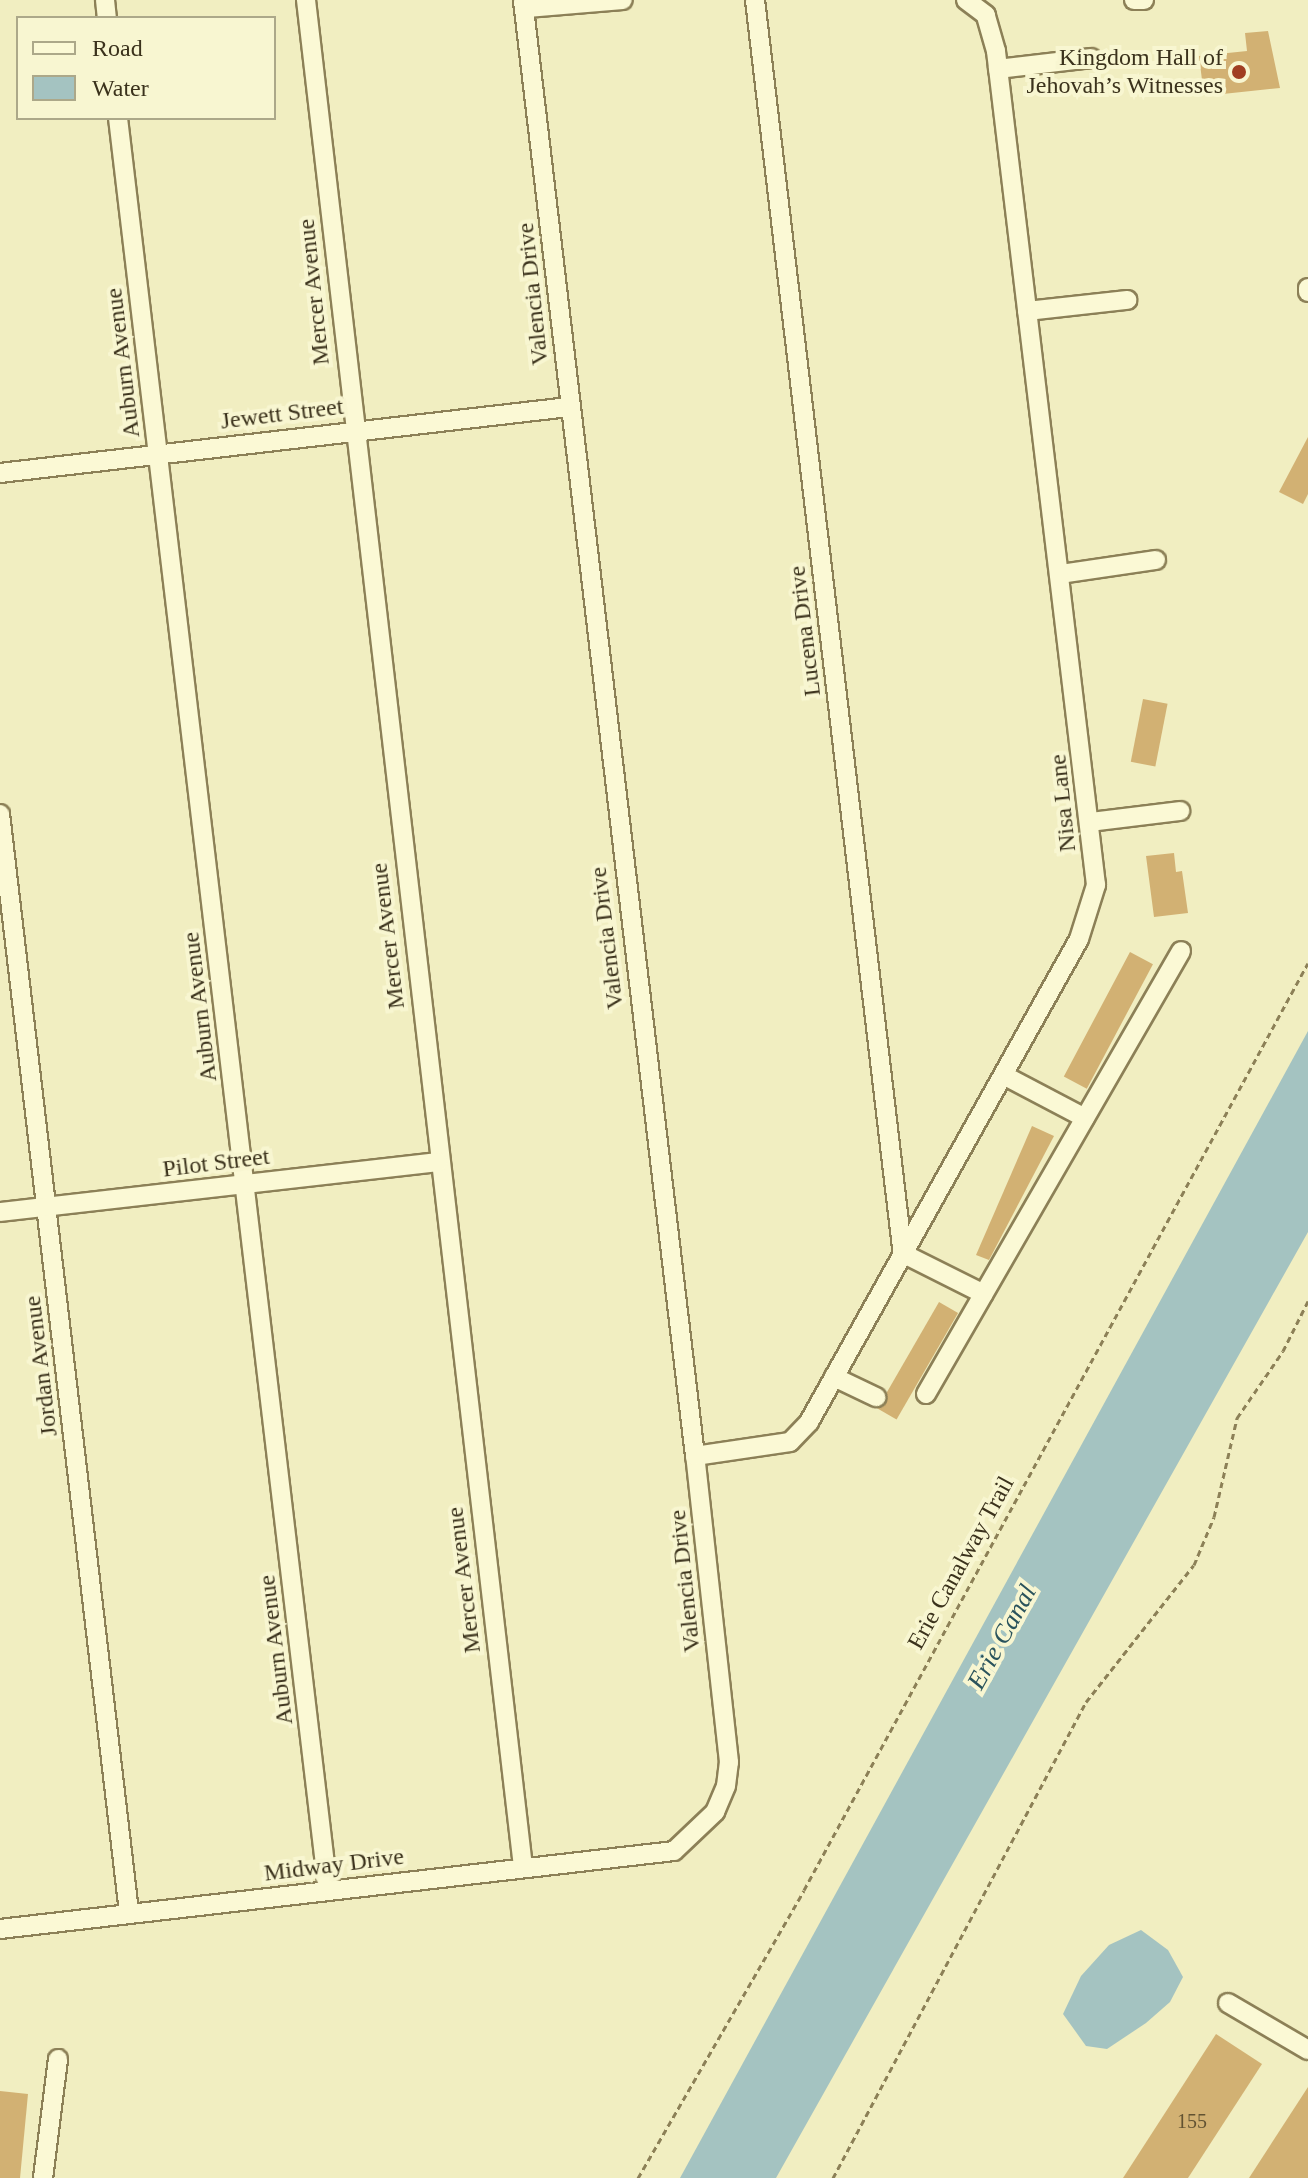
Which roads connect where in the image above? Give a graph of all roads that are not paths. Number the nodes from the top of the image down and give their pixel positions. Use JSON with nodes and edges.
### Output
{"nodes":[{"id":1,"x":306,"y":0,"type":"edge"},
{"id":2,"x":623,"y":0,"type":"edge"},
{"id":3,"x":755,"y":0,"type":"edge"},
{"id":4,"x":966,"y":0,"type":"edge"},
{"id":5,"x":1134,"y":0,"type":"edge"},
{"id":6,"x":1144,"y":0,"type":"edge"},
{"id":7,"x":525,"y":4,"type":"edge"},
{"id":8,"x":1091,"y":58,"type":"dead end"},
{"id":9,"x":998,"y":69,"type":"junction"},
{"id":10,"x":118,"y":120,"type":"edge"},
{"id":11,"x":1127,"y":300,"type":"dead end"},
{"id":12,"x":1027,"y":311,"type":"junction"},
{"id":13,"x":569,"y":407,"type":"junction"},
{"id":14,"x":354,"y":430,"type":"junction"},
{"id":15,"x":158,"y":453,"type":"junction"},
{"id":16,"x":0,"y":473,"type":"edge"},
{"id":17,"x":1156,"y":560,"type":"dead end"},
{"id":18,"x":1060,"y":574,"type":"junction"},
{"id":19,"x":1180,"y":811,"type":"dead end"},
{"id":20,"x":0,"y":814,"type":"edge"},
{"id":21,"x":1090,"y":822,"type":"junction"},
{"id":22,"x":1181,"y":951,"type":"dead end"},
{"id":23,"x":1005,"y":1076,"type":"junction"},
{"id":24,"x":1085,"y":1118,"type":"junction"},
{"id":25,"x":438,"y":1162,"type":"junction"},
{"id":26,"x":246,"y":1184,"type":"junction"},
{"id":27,"x":47,"y":1207,"type":"junction"},
{"id":28,"x":0,"y":1212,"type":"edge"},
{"id":29,"x":903,"y":1256,"type":"junction"},
{"id":30,"x":984,"y":1294,"type":"junction"},
{"id":31,"x":834,"y":1377,"type":"junction"},
{"id":32,"x":926,"y":1394,"type":"dead end"},
{"id":33,"x":876,"y":1397,"type":"dead end"},
{"id":34,"x":695,"y":1456,"type":"junction"},
{"id":35,"x":674,"y":1851,"type":"joint"},
{"id":36,"x":523,"y":1866,"type":"junction"},
{"id":37,"x":328,"y":1890,"type":"junction"},
{"id":38,"x":129,"y":1912,"type":"junction"},
{"id":39,"x":0,"y":1929,"type":"edge"},
{"id":40,"x":1228,"y":2003,"type":"dead end"},
{"id":41,"x":1308,"y":2050,"type":"edge"},
{"id":42,"x":58,"y":2059,"type":"dead end"},
{"id":43,"x":43,"y":2178,"type":"edge"}],
"edges":[{"from":1,"to":14,"type":"street","name":"Mercer Avenue"},
{"from":2,"to":7,"type":"street"},
{"from":3,"to":29,"type":"street","name":"Lucena Drive"},
{"from":4,"to":9,"type":"street","name":"Nisa Lane"},
{"from":5,"to":6,"type":"street"},
{"from":7,"to":13,"type":"street","name":"Valencia Drive"},
{"from":8,"to":9,"type":"street"},
{"from":9,"to":12,"type":"street","name":"Nisa Lane"},
{"from":10,"to":15,"type":"street","name":"Auburn Avenue"},
{"from":11,"to":12,"type":"street"},
{"from":12,"to":18,"type":"street","name":"Nisa Lane"},
{"from":13,"to":14,"type":"street","name":"Jewett Street"},
{"from":13,"to":34,"type":"street","name":"Valencia Drive"},
{"from":14,"to":15,"type":"street","name":"Jewett Street"},
{"from":14,"to":25,"type":"street","name":"Mercer Avenue"},
{"from":15,"to":16,"type":"street","name":"Jewett Street"},
{"from":15,"to":26,"type":"street","name":"Auburn Avenue"},
{"from":17,"to":18,"type":"street"},
{"from":18,"to":21,"type":"street","name":"Nisa Lane"},
{"from":19,"to":21,"type":"street"},
{"from":20,"to":27,"type":"street","name":"Jordan Avenue"},
{"from":21,"to":23,"type":"street","name":"Nisa Lane"},
{"from":22,"to":24,"type":"street"},
{"from":23,"to":24,"type":"street"},
{"from":23,"to":29,"type":"street","name":"Nisa Lane"},
{"from":24,"to":30,"type":"street"},
{"from":25,"to":26,"type":"street","name":"Pilot Street"},
{"from":25,"to":36,"type":"street","name":"Mercer Avenue"},
{"from":26,"to":27,"type":"street","name":"Pilot Street"},
{"from":26,"to":37,"type":"street","name":"Auburn Avenue"},
{"from":27,"to":28,"type":"street","name":"Pilot Street"},
{"from":27,"to":38,"type":"street","name":"Jordan Avenue"},
{"from":29,"to":30,"type":"street"},
{"from":29,"to":31,"type":"street","name":"Nisa Lane"},
{"from":30,"to":32,"type":"street"},
{"from":31,"to":33,"type":"street"},
{"from":31,"to":34,"type":"street","name":"Nisa Lane"},
{"from":34,"to":35,"type":"street","name":"Valencia Drive"},
{"from":35,"to":36,"type":"street","name":"Midway Drive"},
{"from":36,"to":37,"type":"street","name":"Midway Drive"},
{"from":37,"to":38,"type":"street","name":"Midway Drive"},
{"from":38,"to":39,"type":"street","name":"Midway Drive"},
{"from":40,"to":41,"type":"street"},
{"from":42,"to":43,"type":"street"}]}
